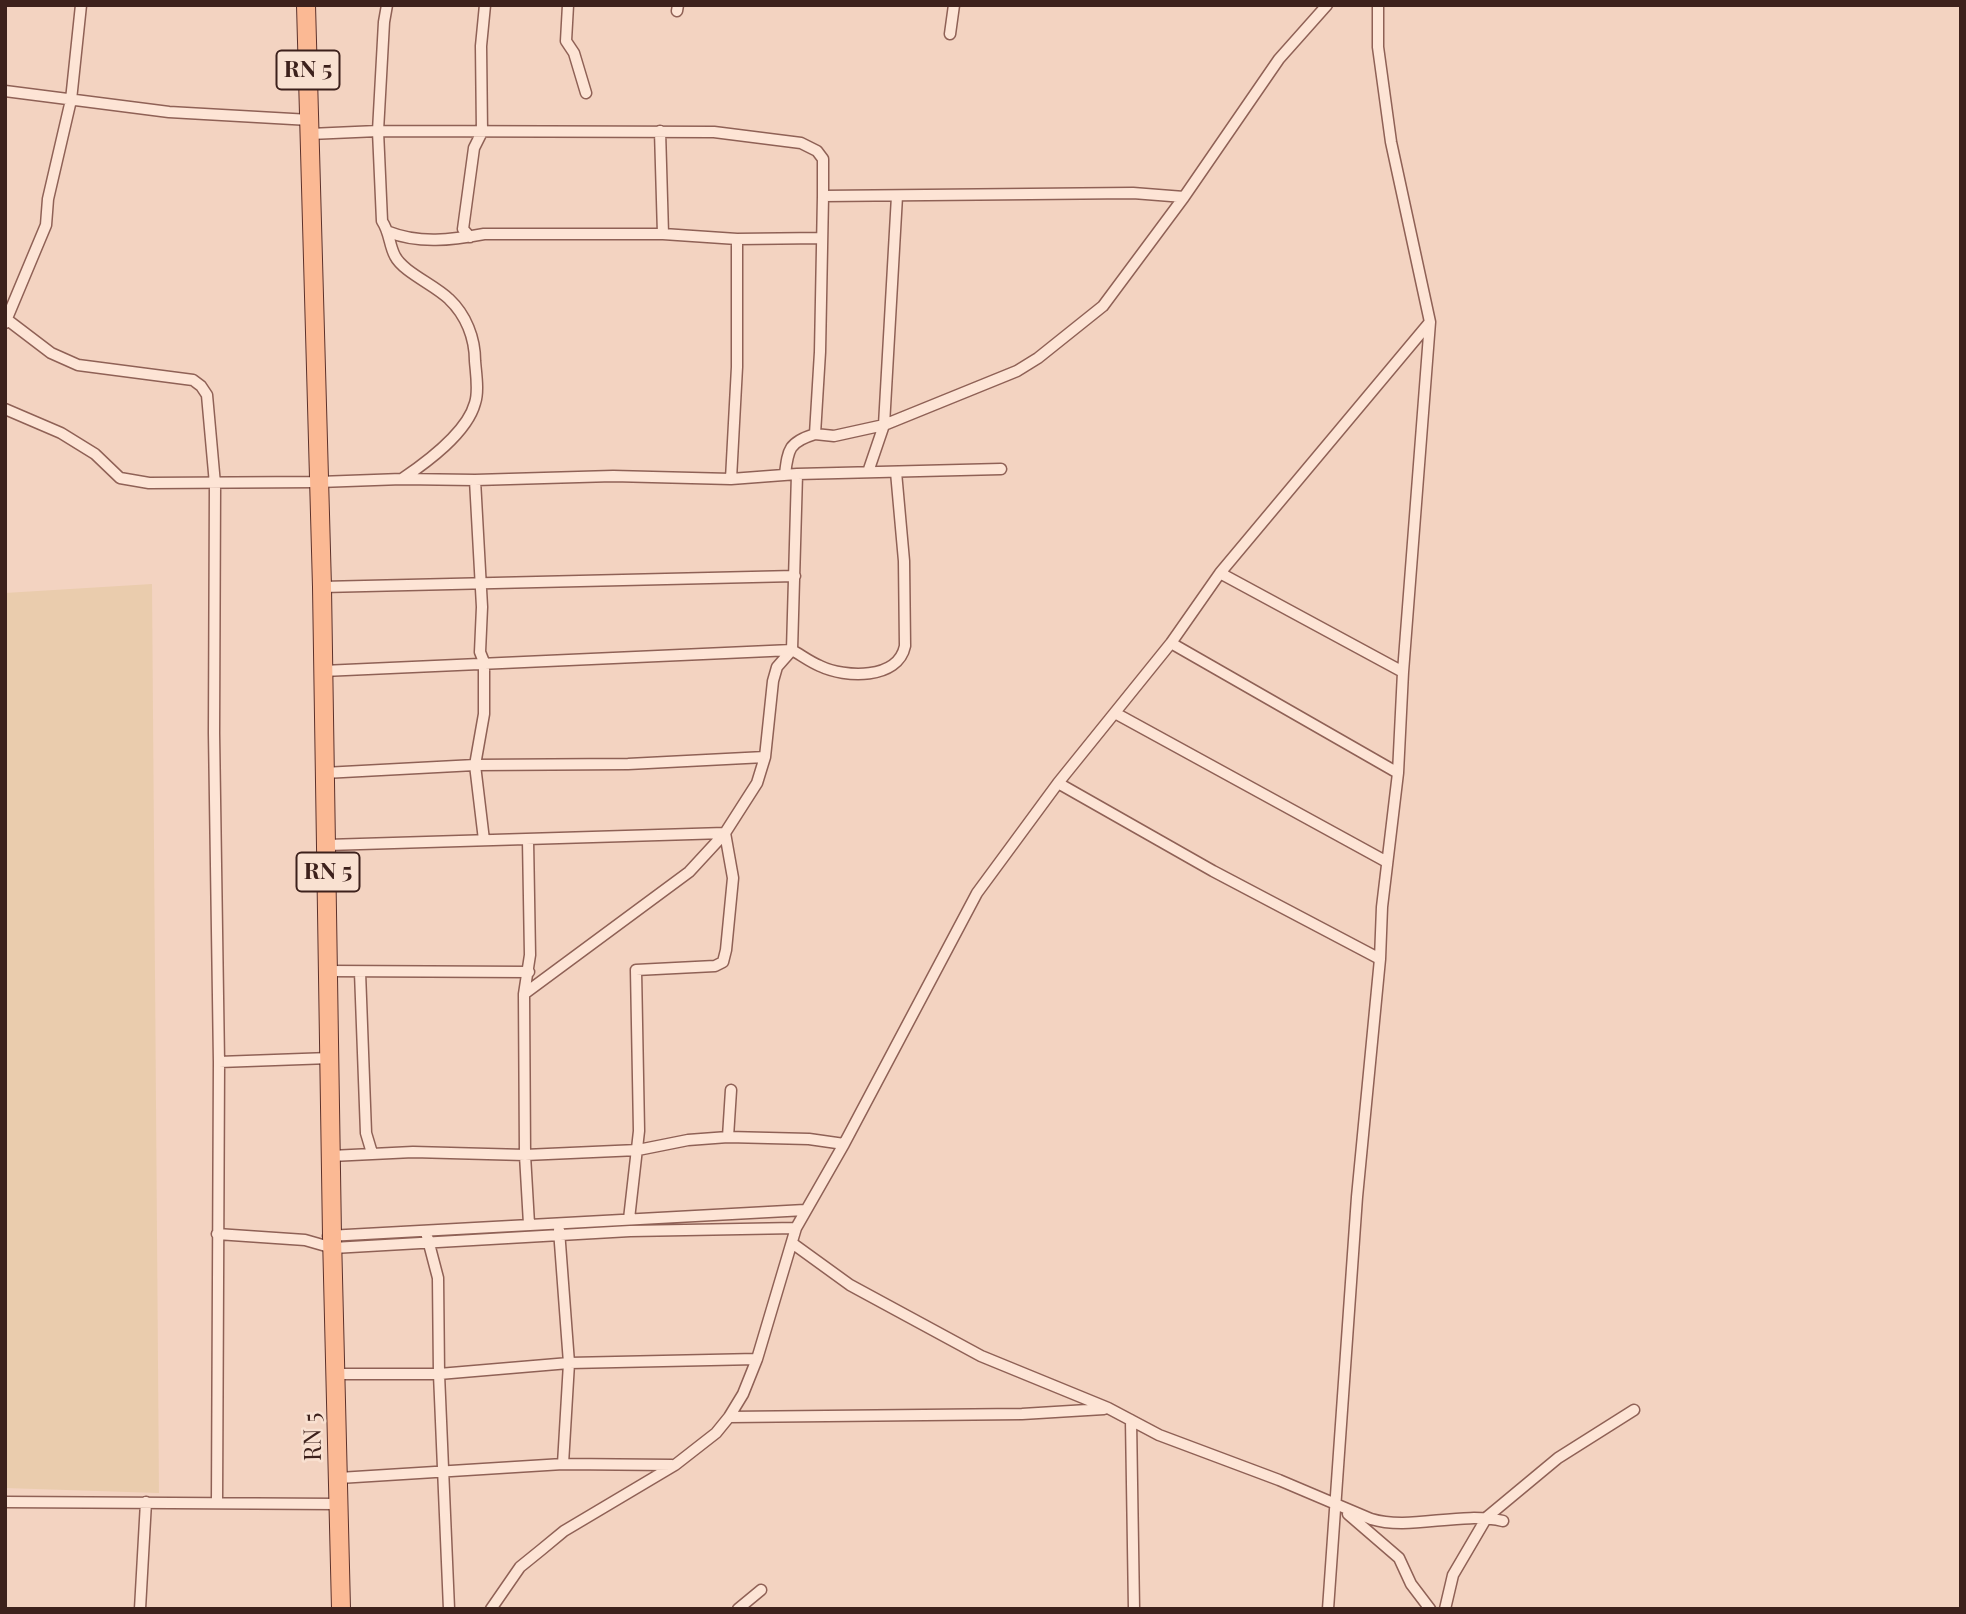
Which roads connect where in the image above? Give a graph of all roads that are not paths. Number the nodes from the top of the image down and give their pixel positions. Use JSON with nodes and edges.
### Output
{"nodes":[{"id":1,"x":81,"y":5,"type":"edge"},
{"id":2,"x":306,"y":5,"type":"edge"},
{"id":3,"x":387,"y":5,"type":"edge"},
{"id":4,"x":485,"y":5,"type":"edge"},
{"id":5,"x":568,"y":5,"type":"edge"},
{"id":6,"x":954,"y":5,"type":"edge"},
{"id":7,"x":1327,"y":5,"type":"edge"},
{"id":8,"x":1378,"y":5,"type":"edge"},
{"id":9,"x":950,"y":34,"type":"dead end"},
{"id":10,"x":5,"y":91,"type":"edge"},
{"id":11,"x":586,"y":93,"type":"dead end"},
{"id":12,"x":71,"y":100,"type":"junction"},
{"id":13,"x":310,"y":127,"type":"junction"},
{"id":14,"x":378,"y":131,"type":"junction"},
{"id":15,"x":660,"y":131,"type":"junction"},
{"id":16,"x":456,"y":132,"type":"junction"},
{"id":17,"x":482,"y":132,"type":"junction"},
{"id":18,"x":474,"y":148,"type":"junction"},
{"id":19,"x":823,"y":196,"type":"junction"},
{"id":20,"x":897,"y":196,"type":"junction"},
{"id":21,"x":1184,"y":197,"type":"junction"},
{"id":22,"x":389,"y":232,"type":"junction"},
{"id":23,"x":466,"y":233,"type":"junction"},
{"id":24,"x":663,"y":234,"type":"junction"},
{"id":25,"x":822,"y":238,"type":"junction"},
{"id":26,"x":737,"y":239,"type":"junction"},
{"id":27,"x":6,"y":320,"type":"edge"},
{"id":28,"x":1430,"y":322,"type":"junction"},
{"id":29,"x":5,"y":409,"type":"edge"},
{"id":30,"x":884,"y":425,"type":"junction"},
{"id":31,"x":815,"y":434,"type":"junction"},
{"id":32,"x":1001,"y":469,"type":"dead end"},
{"id":33,"x":868,"y":472,"type":"junction"},
{"id":34,"x":896,"y":472,"type":"junction"},
{"id":35,"x":791,"y":474,"type":"junction"},
{"id":36,"x":402,"y":479,"type":"junction"},
{"id":37,"x":731,"y":479,"type":"junction"},
{"id":38,"x":475,"y":480,"type":"junction"},
{"id":39,"x":319,"y":482,"type":"junction"},
{"id":40,"x":215,"y":484,"type":"junction"},
{"id":41,"x":1220,"y":573,"type":"junction"},
{"id":42,"x":795,"y":576,"type":"junction"},
{"id":43,"x":481,"y":584,"type":"junction"},
{"id":44,"x":322,"y":587,"type":"junction"},
{"id":45,"x":1171,"y":643,"type":"junction"},
{"id":46,"x":792,"y":650,"type":"junction"},
{"id":47,"x":484,"y":662,"type":"junction"},
{"id":48,"x":323,"y":671,"type":"junction"},
{"id":49,"x":1403,"y":672,"type":"junction"},
{"id":50,"x":1115,"y":713,"type":"junction"},
{"id":51,"x":765,"y":757,"type":"junction"},
{"id":52,"x":475,"y":765,"type":"junction"},
{"id":53,"x":324,"y":773,"type":"junction"},
{"id":54,"x":1398,"y":773,"type":"junction"},
{"id":55,"x":1058,"y":783,"type":"junction"},
{"id":56,"x":726,"y":833,"type":"junction"},
{"id":57,"x":484,"y":840,"type":"junction"},
{"id":58,"x":528,"y":840,"type":"junction"},
{"id":59,"x":327,"y":845,"type":"junction"},
{"id":60,"x":1387,"y":862,"type":"junction"},
{"id":61,"x":1380,"y":959,"type":"junction"},
{"id":62,"x":328,"y":971,"type":"junction"},
{"id":63,"x":360,"y":972,"type":"junction"},
{"id":64,"x":529,"y":972,"type":"junction"},
{"id":65,"x":524,"y":994,"type":"junction"},
{"id":66,"x":330,"y":1058,"type":"junction"},
{"id":67,"x":219,"y":1062,"type":"junction"},
{"id":68,"x":731,"y":1090,"type":"dead end"},
{"id":69,"x":728,"y":1137,"type":"junction"},
{"id":70,"x":844,"y":1144,"type":"junction"},
{"id":71,"x":638,"y":1150,"type":"junction"},
{"id":72,"x":372,"y":1153,"type":"junction"},
{"id":73,"x":525,"y":1155,"type":"junction"},
{"id":74,"x":331,"y":1156,"type":"junction"},
{"id":75,"x":805,"y":1210,"type":"junction"},
{"id":76,"x":629,"y":1219,"type":"junction"},
{"id":77,"x":529,"y":1224,"type":"junction"},
{"id":78,"x":796,"y":1227,"type":"junction"},
{"id":79,"x":559,"y":1229,"type":"junction"},
{"id":80,"x":217,"y":1234,"type":"junction"},
{"id":81,"x":427,"y":1236,"type":"junction"},
{"id":82,"x":332,"y":1242,"type":"junction"},
{"id":83,"x":792,"y":1243,"type":"junction"},
{"id":84,"x":757,"y":1359,"type":"junction"},
{"id":85,"x":569,"y":1363,"type":"junction"},
{"id":86,"x":337,"y":1374,"type":"junction"},
{"id":87,"x":439,"y":1374,"type":"junction"},
{"id":88,"x":1108,"y":1408,"type":"junction"},
{"id":89,"x":1634,"y":1410,"type":"dead end"},
{"id":90,"x":729,"y":1417,"type":"junction"},
{"id":91,"x":1131,"y":1420,"type":"junction"},
{"id":92,"x":563,"y":1464,"type":"junction"},
{"id":93,"x":675,"y":1465,"type":"junction"},
{"id":94,"x":442,"y":1473,"type":"junction"},
{"id":95,"x":339,"y":1478,"type":"junction"},
{"id":96,"x":5,"y":1502,"type":"edge"},
{"id":97,"x":146,"y":1502,"type":"junction"},
{"id":98,"x":217,"y":1502,"type":"junction"},
{"id":99,"x":338,"y":1504,"type":"junction"},
{"id":100,"x":1338,"y":1505,"type":"junction"},
{"id":101,"x":1487,"y":1517,"type":"junction"},
{"id":102,"x":1503,"y":1521,"type":"dead end"},
{"id":103,"x":761,"y":1590,"type":"dead end"},
{"id":104,"x":141,"y":1609,"type":"edge"},
{"id":105,"x":341,"y":1609,"type":"edge"},
{"id":106,"x":449,"y":1609,"type":"edge"},
{"id":107,"x":491,"y":1609,"type":"edge"},
{"id":108,"x":738,"y":1609,"type":"edge"},
{"id":109,"x":1134,"y":1609,"type":"edge"},
{"id":110,"x":1328,"y":1609,"type":"edge"},
{"id":111,"x":1430,"y":1609,"type":"edge"},
{"id":112,"x":1445,"y":1609,"type":"edge"}],
"edges":[{"from":1,"to":12,"type":"street"},
{"from":2,"to":13,"type":"main road","name":"RN 5","number":"RN 5"},
{"from":3,"to":14,"type":"street"},
{"from":4,"to":17,"type":"street"},
{"from":5,"to":11,"type":"street"},
{"from":6,"to":9,"type":"street"},
{"from":7,"to":21,"type":"street"},
{"from":8,"to":28,"type":"street"},
{"from":10,"to":12,"type":"street"},
{"from":12,"to":13,"type":"street"},
{"from":12,"to":27,"type":"street"},
{"from":13,"to":14,"type":"street"},
{"from":13,"to":39,"type":"main road","name":"RN 5","number":"RN 5"},
{"from":14,"to":16,"type":"street"},
{"from":14,"to":22,"type":"street"},
{"from":15,"to":17,"type":"street"},
{"from":15,"to":19,"type":"street"},
{"from":15,"to":24,"type":"street"},
{"from":16,"to":17,"type":"street"},
{"from":16,"to":18,"type":"street"},
{"from":17,"to":18,"type":"street"},
{"from":18,"to":23,"type":"street"},
{"from":19,"to":20,"type":"street"},
{"from":19,"to":25,"type":"street"},
{"from":20,"to":21,"type":"street"},
{"from":20,"to":30,"type":"street"},
{"from":21,"to":30,"type":"street"},
{"from":22,"to":23,"type":"street"},
{"from":22,"to":36,"type":"street"},
{"from":23,"to":24,"type":"street"},
{"from":24,"to":26,"type":"street"},
{"from":25,"to":26,"type":"street"},
{"from":25,"to":31,"type":"street"},
{"from":26,"to":37,"type":"street"},
{"from":27,"to":40,"type":"street"},
{"from":28,"to":41,"type":"street"},
{"from":28,"to":49,"type":"street"},
{"from":29,"to":40,"type":"street"},
{"from":30,"to":31,"type":"street"},
{"from":30,"to":33,"type":"street"},
{"from":31,"to":35,"type":"street"},
{"from":32,"to":34,"type":"street"},
{"from":33,"to":34,"type":"street"},
{"from":33,"to":35,"type":"street"},
{"from":34,"to":46,"type":"street"},
{"from":35,"to":37,"type":"street"},
{"from":35,"to":42,"type":"street"},
{"from":36,"to":38,"type":"street"},
{"from":36,"to":39,"type":"street"},
{"from":37,"to":38,"type":"street"},
{"from":38,"to":43,"type":"street"},
{"from":39,"to":40,"type":"street"},
{"from":39,"to":44,"type":"main road","name":"RN 5","number":"RN 5"},
{"from":40,"to":67,"type":"street"},
{"from":41,"to":45,"type":"street"},
{"from":41,"to":49,"type":"street"},
{"from":42,"to":43,"type":"street"},
{"from":42,"to":46,"type":"street"},
{"from":43,"to":44,"type":"street"},
{"from":43,"to":47,"type":"street"},
{"from":44,"to":48,"type":"main road","name":"RN 5","number":"RN 5"},
{"from":45,"to":50,"type":"street"},
{"from":45,"to":54,"type":"street"},
{"from":46,"to":47,"type":"street"},
{"from":46,"to":51,"type":"street"},
{"from":47,"to":48,"type":"street"},
{"from":47,"to":52,"type":"street"},
{"from":48,"to":53,"type":"main road","name":"RN 5","number":"RN 5"},
{"from":49,"to":54,"type":"street"},
{"from":50,"to":55,"type":"street"},
{"from":50,"to":60,"type":"street"},
{"from":51,"to":52,"type":"street"},
{"from":51,"to":56,"type":"street"},
{"from":52,"to":53,"type":"street"},
{"from":52,"to":57,"type":"street"},
{"from":53,"to":59,"type":"main road","name":"RN 5","number":"RN 5"},
{"from":54,"to":60,"type":"street"},
{"from":55,"to":61,"type":"street"},
{"from":55,"to":70,"type":"street"},
{"from":56,"to":58,"type":"street"},
{"from":56,"to":65,"type":"street"},
{"from":56,"to":71,"type":"street"},
{"from":57,"to":58,"type":"street"},
{"from":57,"to":59,"type":"street"},
{"from":58,"to":64,"type":"street"},
{"from":59,"to":62,"type":"main road","name":"RN 5","number":"RN 5"},
{"from":60,"to":61,"type":"street"},
{"from":61,"to":100,"type":"street"},
{"from":62,"to":63,"type":"street"},
{"from":62,"to":66,"type":"main road","name":"RN 5","number":"RN 5"},
{"from":63,"to":64,"type":"street"},
{"from":63,"to":72,"type":"street"},
{"from":64,"to":65,"type":"street"},
{"from":65,"to":73,"type":"street"},
{"from":66,"to":67,"type":"street"},
{"from":66,"to":74,"type":"main road","name":"RN 5","number":"RN 5"},
{"from":67,"to":80,"type":"street"},
{"from":68,"to":69,"type":"street"},
{"from":69,"to":70,"type":"street"},
{"from":69,"to":71,"type":"street"},
{"from":70,"to":75,"type":"street"},
{"from":71,"to":73,"type":"street"},
{"from":71,"to":76,"type":"street"},
{"from":72,"to":73,"type":"street"},
{"from":72,"to":74,"type":"street"},
{"from":73,"to":77,"type":"street"},
{"from":74,"to":82,"type":"main road","name":"RN 5","number":"RN 5"},
{"from":75,"to":76,"type":"street"},
{"from":75,"to":78,"type":"street"},
{"from":76,"to":79,"type":"street"},
{"from":77,"to":79,"type":"street"},
{"from":77,"to":81,"type":"street"},
{"from":78,"to":79,"type":"street"},
{"from":78,"to":83,"type":"street"},
{"from":79,"to":81,"type":"street"},
{"from":79,"to":85,"type":"street"},
{"from":80,"to":82,"type":"street"},
{"from":80,"to":98,"type":"street"},
{"from":81,"to":82,"type":"street"},
{"from":81,"to":87,"type":"street"},
{"from":82,"to":86,"type":"main road","name":"RN 5","number":"RN 5"},
{"from":83,"to":84,"type":"street"},
{"from":83,"to":88,"type":"street"},
{"from":84,"to":85,"type":"street"},
{"from":84,"to":90,"type":"street"},
{"from":85,"to":87,"type":"street"},
{"from":85,"to":92,"type":"street"},
{"from":86,"to":87,"type":"street"},
{"from":86,"to":95,"type":"main road","name":"RN 5","number":"RN 5"},
{"from":87,"to":94,"type":"street"},
{"from":88,"to":90,"type":"street"},
{"from":88,"to":91,"type":"street"},
{"from":89,"to":101,"type":"street"},
{"from":90,"to":93,"type":"street"},
{"from":91,"to":100,"type":"street"},
{"from":91,"to":109,"type":"street"},
{"from":92,"to":93,"type":"street"},
{"from":92,"to":94,"type":"street"},
{"from":93,"to":107,"type":"street"},
{"from":94,"to":95,"type":"street"},
{"from":94,"to":106,"type":"street"},
{"from":95,"to":99,"type":"main road","name":"RN 5","number":"RN 5"},
{"from":96,"to":97,"type":"street"},
{"from":97,"to":98,"type":"street"},
{"from":97,"to":104,"type":"street"},
{"from":98,"to":99,"type":"street"},
{"from":99,"to":105,"type":"main road","name":"RN 5","number":"RN 5"},
{"from":100,"to":101,"type":"street"},
{"from":100,"to":110,"type":"street"},
{"from":100,"to":111,"type":"street"},
{"from":101,"to":102,"type":"street"},
{"from":101,"to":112,"type":"street"},
{"from":103,"to":108,"type":"street"}]}
